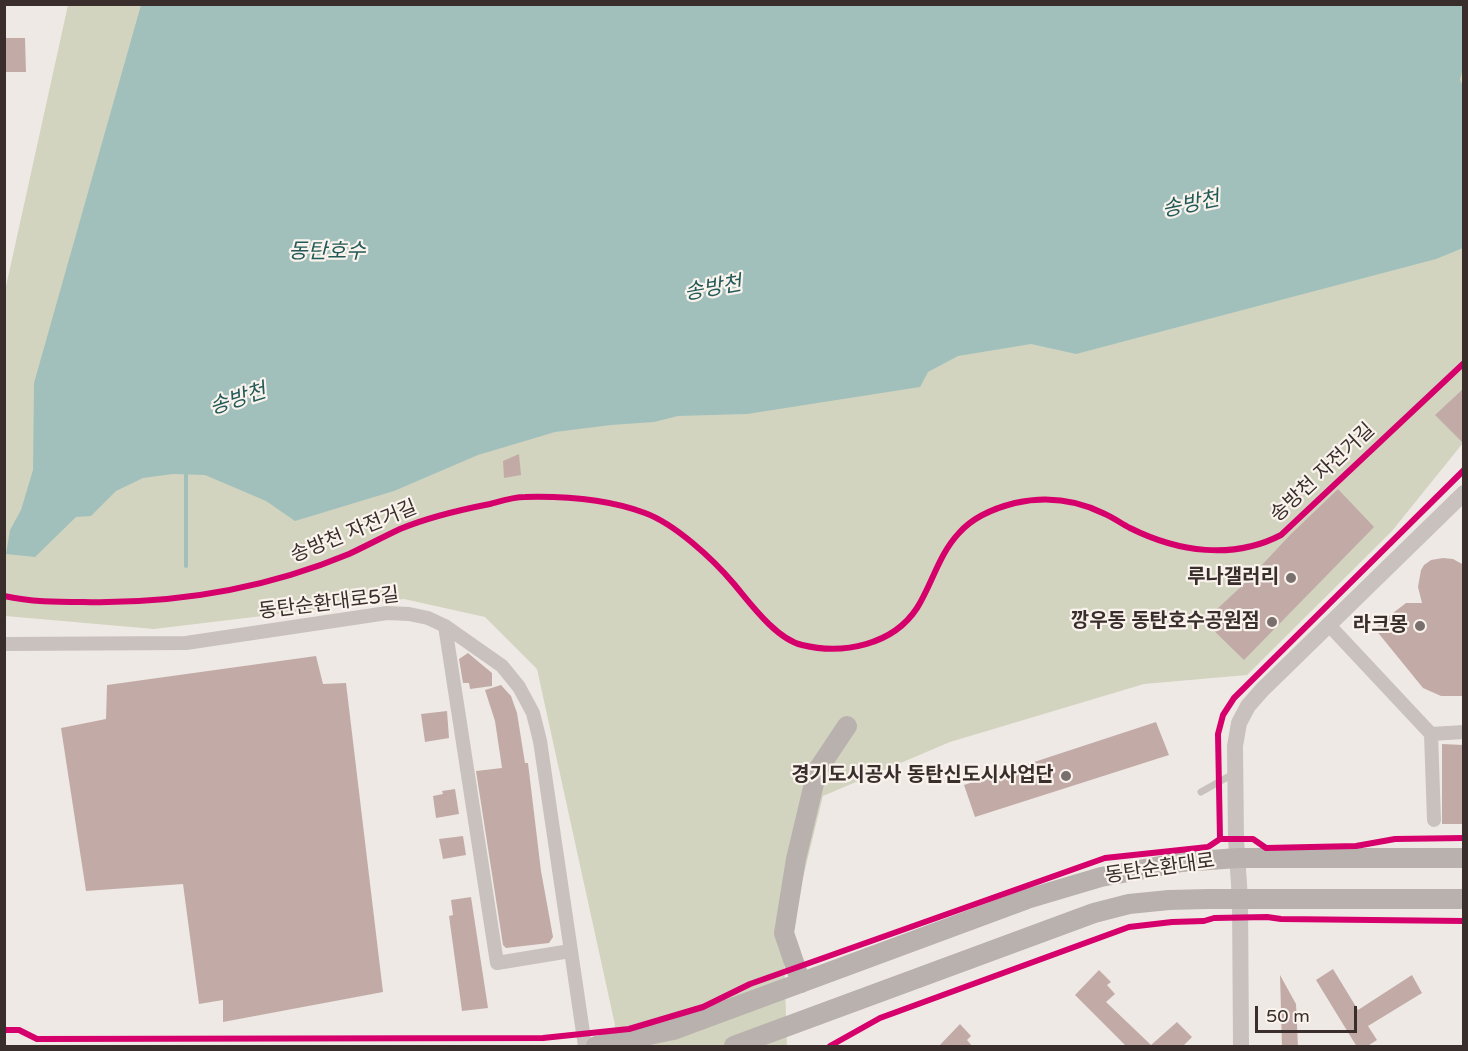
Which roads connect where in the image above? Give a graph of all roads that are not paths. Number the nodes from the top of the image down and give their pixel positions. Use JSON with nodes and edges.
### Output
{"nodes":[{"id":1,"x":1464,"y":493,"type":"edge"},
{"id":2,"x":1328,"y":624,"type":"junction"},
{"id":3,"x":445,"y":626,"type":"junction"},
{"id":4,"x":4,"y":644,"type":"edge"},
{"id":5,"x":847,"y":726,"type":"dead end"},
{"id":6,"x":1464,"y":732,"type":"edge"},
{"id":7,"x":1431,"y":734,"type":"junction"},
{"id":8,"x":1235,"y":772,"type":"junction"},
{"id":9,"x":1200,"y":792,"type":"dead end"},
{"id":10,"x":1434,"y":820,"type":"dead end"},
{"id":11,"x":1238,"y":858,"type":"junction"},
{"id":12,"x":1464,"y":858,"type":"edge"},
{"id":13,"x":1239,"y":889,"type":"junction"},
{"id":14,"x":1464,"y":899,"type":"edge"},
{"id":15,"x":570,"y":951,"type":"junction"},
{"id":16,"x":801,"y":983,"type":"junction"},
{"id":17,"x":585,"y":1047,"type":"edge"},
{"id":18,"x":596,"y":1047,"type":"edge"},
{"id":19,"x":734,"y":1047,"type":"edge"},
{"id":20,"x":1241,"y":1047,"type":"edge"}],
"edges":[{"from":1,"to":2,"type":"street"},
{"from":2,"to":7,"type":"street"},
{"from":2,"to":8,"type":"street"},
{"from":3,"to":4,"type":"street","name":"동탄순환대로5길"},
{"from":3,"to":15,"type":"street","name":"동탄순환대로5길"},
{"from":3,"to":15,"type":"street"},
{"from":5,"to":16,"type":"main road"},
{"from":6,"to":7,"type":"street"},
{"from":7,"to":10,"type":"street"},
{"from":8,"to":9,"type":"lane"},
{"from":8,"to":11,"type":"street"},
{"from":11,"to":12,"type":"main road","name":"동탄순환대로"},
{"from":11,"to":13,"type":"street"},
{"from":11,"to":16,"type":"main road","name":"동탄순환대로"},
{"from":13,"to":14,"type":"main road","name":"동탄순환대로"},
{"from":13,"to":19,"type":"main road","name":"동탄순환대로"},
{"from":13,"to":20,"type":"street"},
{"from":15,"to":17,"type":"street","name":"동탄순환대로5길"},
{"from":16,"to":18,"type":"main road","name":"동탄순환대로"}]}
